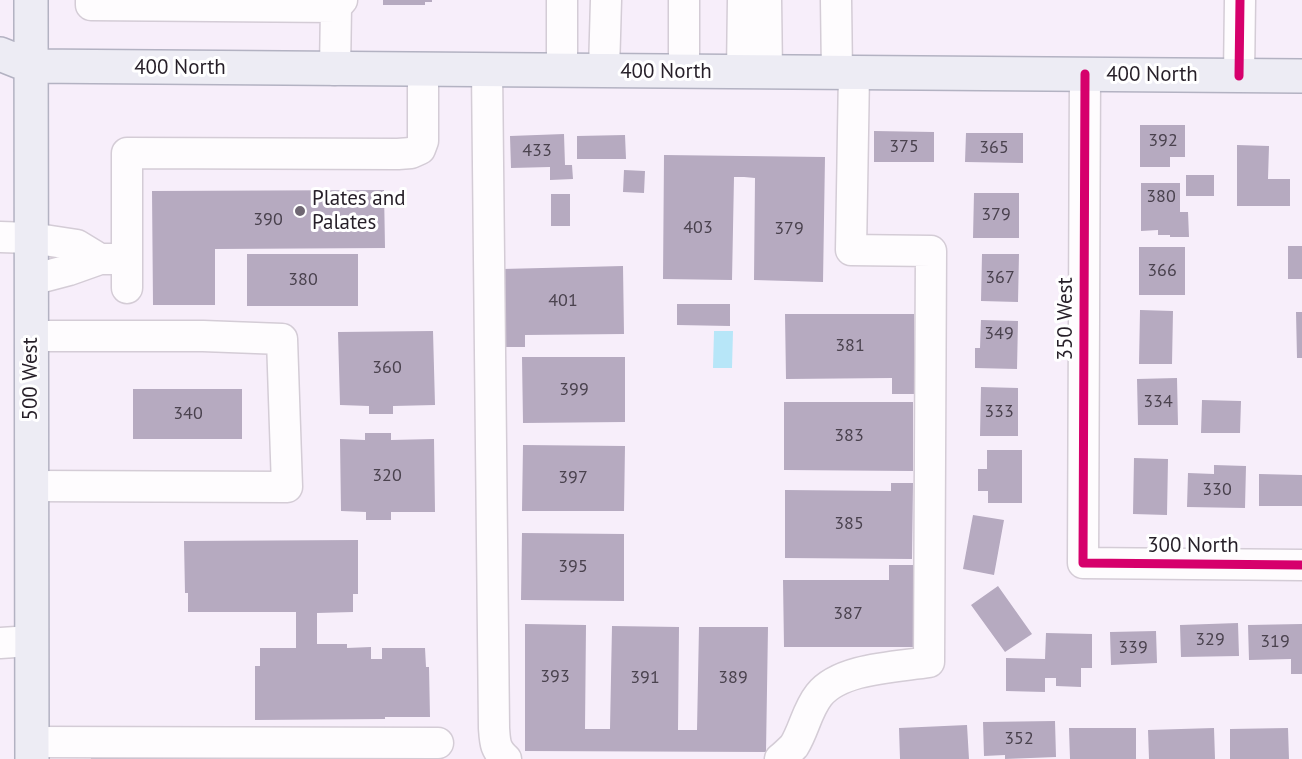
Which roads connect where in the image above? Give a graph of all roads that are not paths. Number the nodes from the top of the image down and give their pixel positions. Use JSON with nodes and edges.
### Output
{"nodes":[{"id":1,"x":31,"y":0,"type":"edge"},
{"id":2,"x":91,"y":0,"type":"edge"},
{"id":3,"x":562,"y":0,"type":"edge"},
{"id":4,"x":606,"y":0,"type":"edge"},
{"id":5,"x":684,"y":0,"type":"edge"},
{"id":6,"x":743,"y":0,"type":"edge"},
{"id":7,"x":766,"y":0,"type":"edge"},
{"id":8,"x":836,"y":0,"type":"edge"},
{"id":9,"x":1240,"y":0,"type":"edge"},
{"id":10,"x":145,"y":3,"type":"edge"},
{"id":11,"x":328,"y":3,"type":"edge"},
{"id":12,"x":0,"y":54,"type":"edge"},
{"id":13,"x":30,"y":66,"type":"junction"},
{"id":14,"x":335,"y":69,"type":"junction"},
{"id":15,"x":423,"y":70,"type":"junction"},
{"id":16,"x":488,"y":70,"type":"junction"},
{"id":17,"x":562,"y":71,"type":"junction"},
{"id":18,"x":604,"y":71,"type":"junction"},
{"id":19,"x":684,"y":72,"type":"junction"},
{"id":20,"x":755,"y":72,"type":"junction"},
{"id":21,"x":845,"y":73,"type":"junction"},
{"id":22,"x":1085,"y":74,"type":"junction"},
{"id":23,"x":1239,"y":76,"type":"junction"},
{"id":24,"x":1302,"y":76,"type":"edge"},
{"id":25,"x":0,"y":78,"type":"edge"},
{"id":26,"x":16,"y":237,"type":"edge"},
{"id":27,"x":113,"y":259,"type":"junction"},
{"id":28,"x":31,"y":280,"type":"junction"},
{"id":29,"x":127,"y":288,"type":"dead end"},
{"id":30,"x":31,"y":336,"type":"junction"},
{"id":31,"x":31,"y":486,"type":"junction"},
{"id":32,"x":1083,"y":563,"type":"joint"},
{"id":33,"x":1302,"y":565,"type":"edge"},
{"id":34,"x":16,"y":642,"type":"edge"},
{"id":35,"x":438,"y":743,"type":"dead end"},
{"id":36,"x":32,"y":750,"type":"edge"},
{"id":37,"x":506,"y":759,"type":"edge"},
{"id":38,"x":780,"y":759,"type":"edge"}],
"edges":[{"from":1,"to":13,"type":"main road","name":"500 West"},
{"from":2,"to":10,"type":"street"},
{"from":3,"to":17,"type":"street"},
{"from":4,"to":18,"type":"street"},
{"from":5,"to":19,"type":"street"},
{"from":6,"to":20,"type":"street"},
{"from":7,"to":20,"type":"street"},
{"from":8,"to":21,"type":"street"},
{"from":9,"to":23,"type":"street"},
{"from":10,"to":11,"type":"street"},
{"from":11,"to":14,"type":"street"},
{"from":12,"to":13,"type":"main road","name":"400 North"},
{"from":13,"to":14,"type":"main road","name":"400 North"},
{"from":13,"to":25,"type":"main road","name":"400 North"},
{"from":13,"to":26,"type":"main road","name":"500 West"},
{"from":14,"to":15,"type":"main road","name":"400 North"},
{"from":15,"to":16,"type":"main road","name":"400 North"},
{"from":15,"to":27,"type":"street"},
{"from":16,"to":17,"type":"main road","name":"400 North"},
{"from":16,"to":37,"type":"street"},
{"from":17,"to":18,"type":"main road","name":"400 North"},
{"from":18,"to":19,"type":"main road","name":"400 North"},
{"from":19,"to":20,"type":"main road","name":"400 North"},
{"from":20,"to":21,"type":"main road","name":"400 North"},
{"from":21,"to":22,"type":"main road","name":"400 North"},
{"from":21,"to":38,"type":"street"},
{"from":22,"to":23,"type":"main road","name":"400 North"},
{"from":22,"to":32,"type":"street","name":"350 West"},
{"from":23,"to":24,"type":"main road","name":"400 North"},
{"from":26,"to":27,"type":"street"},
{"from":26,"to":28,"type":"main road","name":"500 West"},
{"from":27,"to":28,"type":"street"},
{"from":27,"to":29,"type":"street"},
{"from":28,"to":30,"type":"main road","name":"500 West"},
{"from":30,"to":31,"type":"main road","name":"500 West"},
{"from":30,"to":31,"type":"street"},
{"from":31,"to":34,"type":"main road","name":"500 West"},
{"from":32,"to":33,"type":"street","name":"300 North"},
{"from":34,"to":36,"type":"main road","name":"500 West"},
{"from":35,"to":36,"type":"street"}]}
